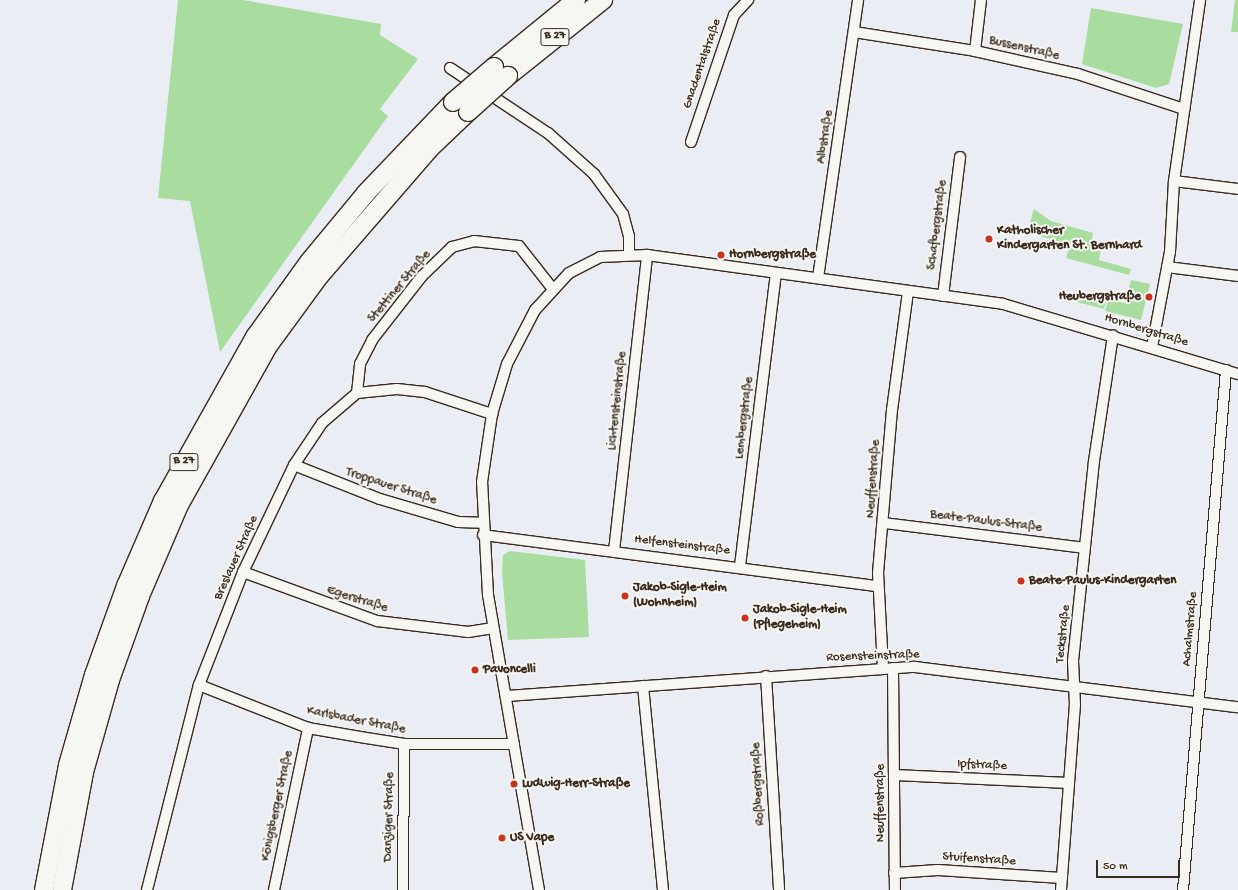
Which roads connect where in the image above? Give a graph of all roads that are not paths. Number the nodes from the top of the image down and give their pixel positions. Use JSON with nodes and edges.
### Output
{"nodes":[{"id":1,"x":576,"y":0,"type":"edge"},
{"id":2,"x":603,"y":0,"type":"edge"},
{"id":3,"x":748,"y":0,"type":"edge"},
{"id":4,"x":858,"y":0,"type":"edge"},
{"id":5,"x":982,"y":0,"type":"edge"},
{"id":6,"x":1200,"y":0,"type":"edge"},
{"id":7,"x":854,"y":32,"type":"junction"},
{"id":8,"x":975,"y":51,"type":"junction"},
{"id":9,"x":450,"y":68,"type":"dead end"},
{"id":10,"x":501,"y":71,"type":"junction"},
{"id":11,"x":1184,"y":109,"type":"junction"},
{"id":12,"x":691,"y":142,"type":"dead end"},
{"id":13,"x":960,"y":157,"type":"dead end"},
{"id":14,"x":1174,"y":181,"type":"junction"},
{"id":15,"x":1238,"y":189,"type":"edge"},
{"id":16,"x":629,"y":254,"type":"junction"},
{"id":17,"x":647,"y":255,"type":"junction"},
{"id":18,"x":1167,"y":267,"type":"junction"},
{"id":19,"x":776,"y":274,"type":"junction"},
{"id":20,"x":1238,"y":276,"type":"edge"},
{"id":21,"x":818,"y":278,"type":"junction"},
{"id":22,"x":552,"y":288,"type":"junction"},
{"id":23,"x":908,"y":291,"type":"junction"},
{"id":24,"x":943,"y":296,"type":"junction"},
{"id":25,"x":1113,"y":334,"type":"junction"},
{"id":26,"x":1152,"y":347,"type":"junction"},
{"id":27,"x":1226,"y":370,"type":"junction"},
{"id":28,"x":1238,"y":374,"type":"edge"},
{"id":29,"x":357,"y":393,"type":"junction"},
{"id":30,"x":492,"y":414,"type":"junction"},
{"id":31,"x":294,"y":465,"type":"junction"},
{"id":32,"x":482,"y":523,"type":"junction"},
{"id":33,"x":884,"y":523,"type":"junction"},
{"id":34,"x":483,"y":535,"type":"junction"},
{"id":35,"x":1084,"y":548,"type":"junction"},
{"id":36,"x":614,"y":551,"type":"junction"},
{"id":37,"x":740,"y":566,"type":"junction"},
{"id":38,"x":243,"y":572,"type":"junction"},
{"id":39,"x":877,"y":586,"type":"junction"},
{"id":40,"x":492,"y":628,"type":"junction"},
{"id":41,"x":883,"y":668,"type":"junction"},
{"id":42,"x":893,"y":668,"type":"junction"},
{"id":43,"x":766,"y":676,"type":"junction"},
{"id":44,"x":199,"y":686,"type":"junction"},
{"id":45,"x":643,"y":686,"type":"junction"},
{"id":46,"x":1074,"y":686,"type":"junction"},
{"id":47,"x":507,"y":696,"type":"junction"},
{"id":48,"x":1198,"y":704,"type":"junction"},
{"id":49,"x":1238,"y":707,"type":"edge"},
{"id":50,"x":308,"y":728,"type":"junction"},
{"id":51,"x":404,"y":744,"type":"junction"},
{"id":52,"x":514,"y":744,"type":"junction"},
{"id":53,"x":894,"y":775,"type":"junction"},
{"id":54,"x":1069,"y":783,"type":"junction"},
{"id":55,"x":894,"y":873,"type":"junction"},
{"id":56,"x":1062,"y":878,"type":"junction"},
{"id":57,"x":44,"y":890,"type":"edge"},
{"id":58,"x":62,"y":890,"type":"edge"},
{"id":59,"x":147,"y":890,"type":"edge"},
{"id":60,"x":274,"y":890,"type":"edge"},
{"id":61,"x":403,"y":890,"type":"edge"},
{"id":62,"x":539,"y":890,"type":"edge"},
{"id":63,"x":663,"y":890,"type":"edge"},
{"id":64,"x":778,"y":890,"type":"edge"},
{"id":65,"x":895,"y":890,"type":"edge"},
{"id":66,"x":1061,"y":890,"type":"edge"},
{"id":67,"x":1183,"y":890,"type":"edge"}],
"edges":[{"from":1,"to":10,"type":"highway","number":"B 27"},
{"from":2,"to":10,"type":"highway","number":"B 27"},
{"from":3,"to":12,"type":"street","name":"Gnadentalstraße"},
{"from":4,"to":7,"type":"street","name":"Albstraße"},
{"from":5,"to":8,"type":"street"},
{"from":6,"to":11,"type":"street"},
{"from":7,"to":8,"type":"street","name":"Bussenstraße"},
{"from":7,"to":21,"type":"street","name":"Albstraße"},
{"from":8,"to":11,"type":"street","name":"Bussenstraße"},
{"from":9,"to":16,"type":"street"},
{"from":10,"to":57,"type":"highway","number":"B 27","bridge":true},
{"from":10,"to":58,"type":"highway","number":"B 27","bridge":true},
{"from":11,"to":14,"type":"street"},
{"from":13,"to":24,"type":"street","name":"Schafbergstraße"},
{"from":14,"to":15,"type":"street"},
{"from":14,"to":18,"type":"street"},
{"from":16,"to":17,"type":"street","name":"Hornbergstraße"},
{"from":16,"to":22,"type":"street"},
{"from":17,"to":19,"type":"street","name":"Hornbergstraße"},
{"from":17,"to":36,"type":"street","name":"Lichtensteinstraße"},
{"from":18,"to":20,"type":"street"},
{"from":18,"to":26,"type":"street"},
{"from":19,"to":21,"type":"street","name":"Hornbergstraße"},
{"from":19,"to":37,"type":"street","name":"Lembergstraße"},
{"from":21,"to":23,"type":"street","name":"Hornbergstraße"},
{"from":22,"to":29,"type":"street","name":"Stettiner Straße"},
{"from":22,"to":30,"type":"street"},
{"from":23,"to":24,"type":"street","name":"Hornbergstraße"},
{"from":23,"to":33,"type":"street","name":"Neuffenstraße"},
{"from":24,"to":25,"type":"street","name":"Hornbergstraße"},
{"from":25,"to":26,"type":"street","name":"Hornbergstraße"},
{"from":25,"to":35,"type":"street","name":"Teckstraße"},
{"from":26,"to":27,"type":"street","name":"Hornbergstraße"},
{"from":27,"to":28,"type":"street","name":"Hornbergstraße"},
{"from":27,"to":48,"type":"street","name":"Achalmstraße"},
{"from":29,"to":30,"type":"street"},
{"from":29,"to":31,"type":"street","name":"Breslauer Straße"},
{"from":30,"to":32,"type":"street"},
{"from":31,"to":32,"type":"street","name":"Troppauer Straße"},
{"from":31,"to":38,"type":"street","name":"Breslauer Straße"},
{"from":32,"to":34,"type":"street"},
{"from":33,"to":35,"type":"street","name":"Beate-Paulus-Straße"},
{"from":33,"to":39,"type":"street","name":"Neuffenstraße"},
{"from":34,"to":36,"type":"street","name":"Helfensteinstraße"},
{"from":34,"to":40,"type":"street"},
{"from":35,"to":46,"type":"street","name":"Teckstraße"},
{"from":36,"to":37,"type":"street","name":"Helfensteinstraße"},
{"from":37,"to":39,"type":"street","name":"Helfensteinstraße"},
{"from":38,"to":40,"type":"street","name":"Egerstraße"},
{"from":38,"to":44,"type":"street","name":"Breslauer Straße"},
{"from":39,"to":41,"type":"street","name":"Neuffenstraße"},
{"from":40,"to":47,"type":"street"},
{"from":41,"to":42,"type":"street","name":"Rosensteinstraße"},
{"from":41,"to":43,"type":"street","name":"Rosensteinstraße"},
{"from":42,"to":46,"type":"street","name":"Rosensteinstraße"},
{"from":42,"to":53,"type":"street","name":"Neuffenstraße"},
{"from":43,"to":45,"type":"street","name":"Rosensteinstraße"},
{"from":43,"to":64,"type":"street","name":"Roßbergstraße"},
{"from":44,"to":50,"type":"street","name":"Karlsbader Straße"},
{"from":44,"to":59,"type":"street","name":"Breslauer Straße"},
{"from":45,"to":47,"type":"street","name":"Rosensteinstraße"},
{"from":45,"to":63,"type":"street"},
{"from":46,"to":48,"type":"street","name":"Rosensteinstraße"},
{"from":46,"to":54,"type":"street","name":"Teckstraße"},
{"from":47,"to":52,"type":"street"},
{"from":48,"to":49,"type":"street","name":"Rosensteinstraße"},
{"from":48,"to":67,"type":"street","name":"Achalmstraße"},
{"from":50,"to":51,"type":"street","name":"Karlsbader Straße"},
{"from":50,"to":60,"type":"street","name":"Königsberger Straße"},
{"from":51,"to":52,"type":"street","name":"Karlsbader Straße"},
{"from":51,"to":61,"type":"street","name":"Danziger Straße"},
{"from":52,"to":62,"type":"street"},
{"from":53,"to":54,"type":"street","name":"Ipfstraße"},
{"from":53,"to":55,"type":"street","name":"Neuffenstraße"},
{"from":54,"to":56,"type":"street","name":"Teckstraße"},
{"from":55,"to":56,"type":"street","name":"Stuifenstraße"},
{"from":55,"to":65,"type":"street","name":"Neuffenstraße"},
{"from":56,"to":66,"type":"street","name":"Teckstraße"}]}
